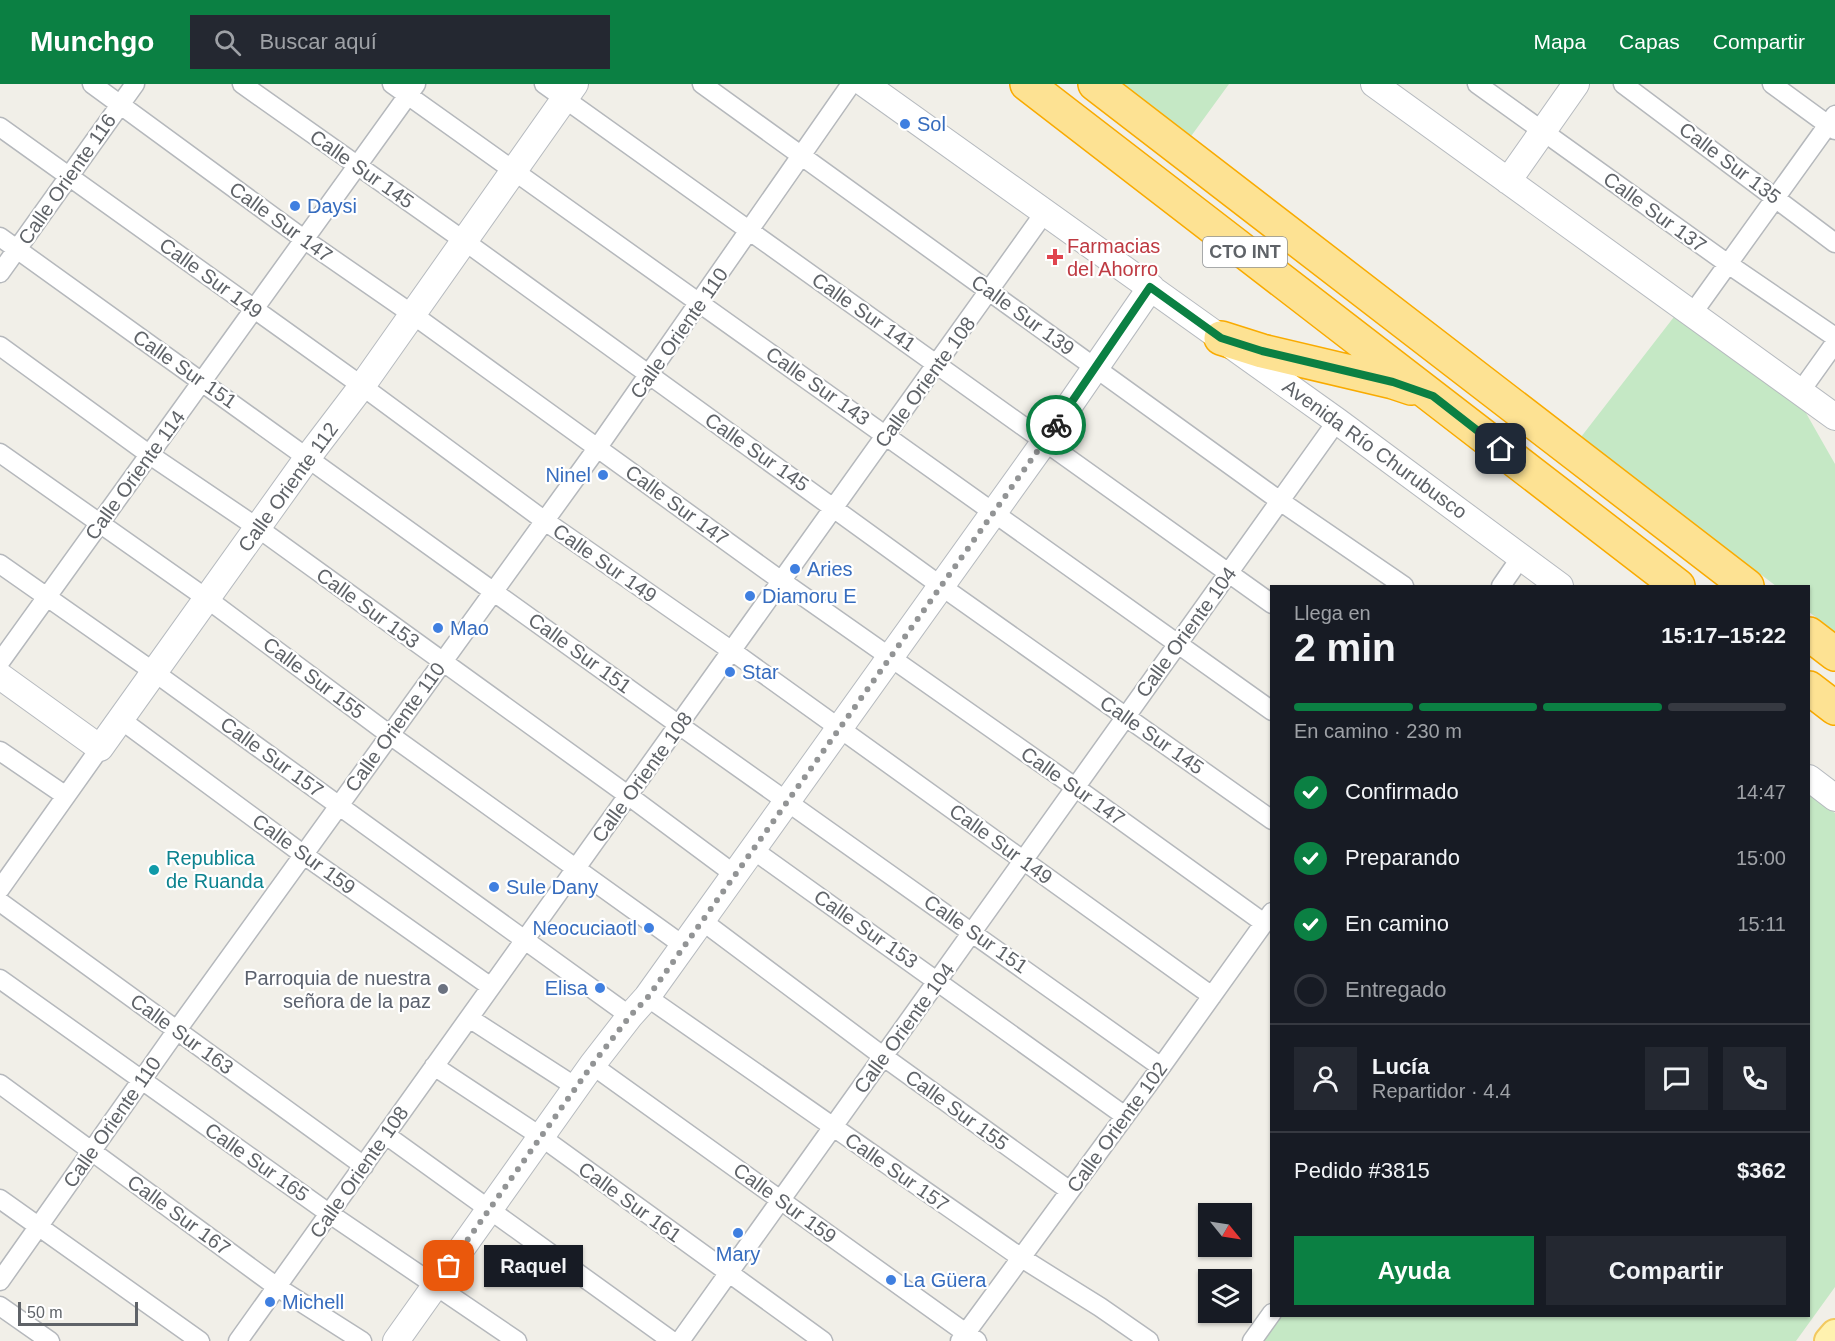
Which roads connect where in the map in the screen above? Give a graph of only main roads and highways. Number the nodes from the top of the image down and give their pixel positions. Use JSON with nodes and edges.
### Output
{"nodes":[{"id":1,"x":1027,"y":84,"type":"edge"},
{"id":2,"x":1095,"y":84,"type":"edge"},
{"id":3,"x":1221,"y":338,"type":"road end"},
{"id":4,"x":1433,"y":396,"type":"junction"},
{"id":5,"x":1677,"y":585,"type":"edge"},
{"id":6,"x":1747,"y":585,"type":"edge"},
{"id":7,"x":1810,"y":635,"type":"edge"},
{"id":8,"x":1835,"y":654,"type":"edge"},
{"id":9,"x":1810,"y":689,"type":"edge"},
{"id":10,"x":1835,"y":708,"type":"edge"},
{"id":11,"x":1835,"y":1334,"type":"edge"},
{"id":12,"x":1829,"y":1341,"type":"edge"}],
"edges":[{"from":1,"to":4,"type":"highway","number":"CTO INT"},
{"from":2,"to":6,"type":"highway","number":"CTO INT"},
{"from":3,"to":4,"type":"highway"},
{"from":4,"to":5,"type":"highway","number":"CTO INT"},
{"from":7,"to":8,"type":"highway"},
{"from":9,"to":10,"type":"highway"},
{"from":11,"to":12,"type":"main road"}]}
